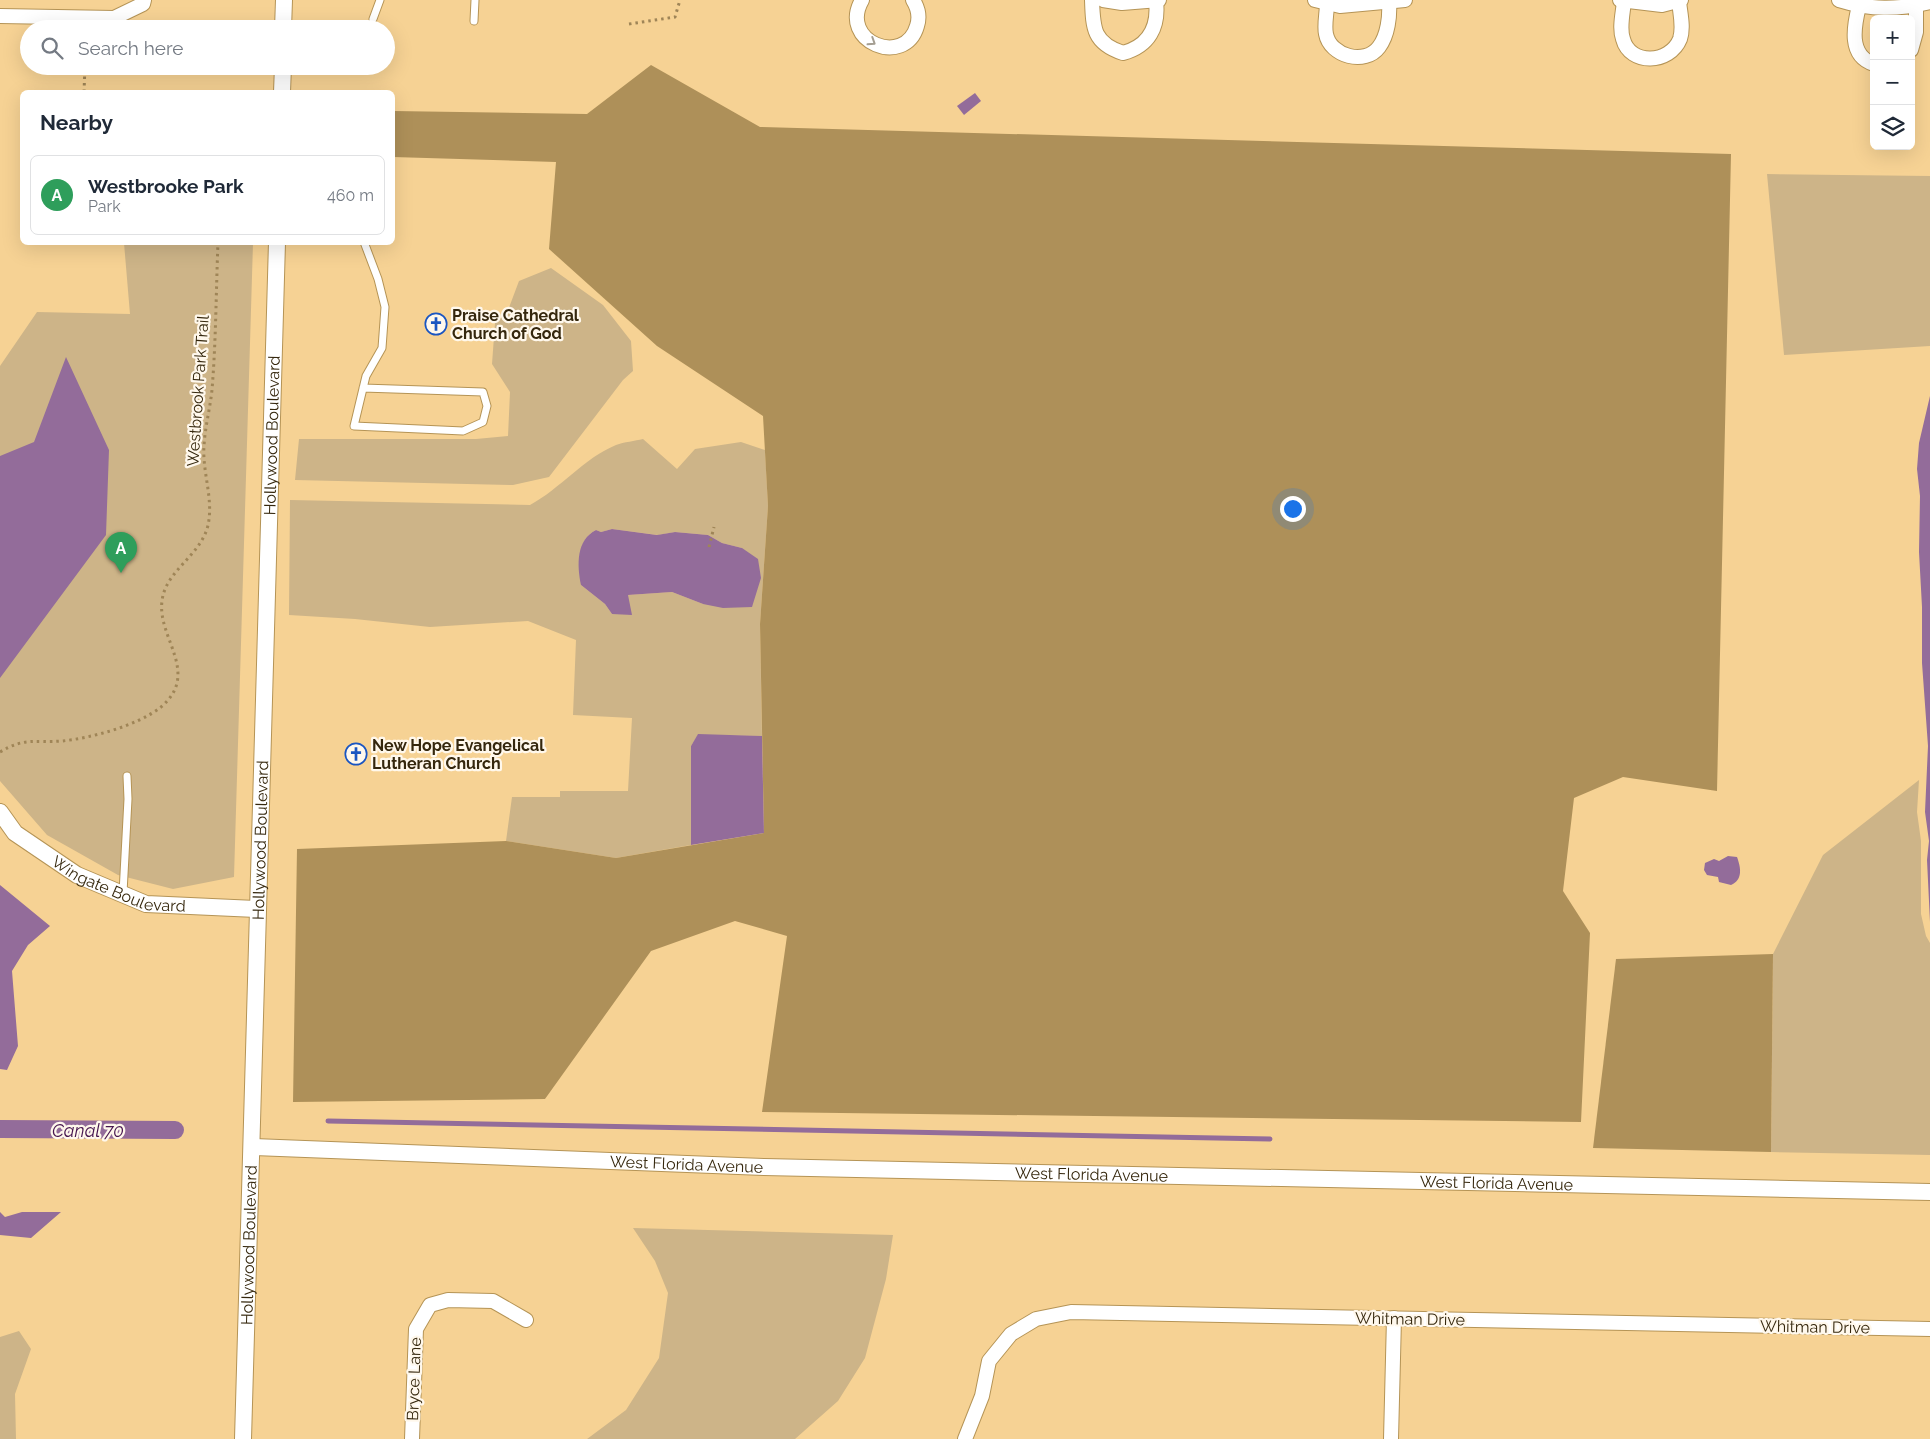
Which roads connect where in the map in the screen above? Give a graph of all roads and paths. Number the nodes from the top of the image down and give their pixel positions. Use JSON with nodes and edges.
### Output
{"nodes":[{"id":1,"x":144,"y":0,"type":"edge"},
{"id":2,"x":284,"y":0,"type":"edge"},
{"id":3,"x":380,"y":0,"type":"edge"},
{"id":4,"x":475,"y":0,"type":"edge"},
{"id":5,"x":680,"y":0,"type":"edge"},
{"id":6,"x":862,"y":0,"type":"edge"},
{"id":7,"x":1092,"y":0,"type":"edge"},
{"id":8,"x":1103,"y":0,"type":"edge"},
{"id":9,"x":1157,"y":0,"type":"edge"},
{"id":10,"x":1405,"y":0,"type":"edge"},
{"id":11,"x":1622,"y":0,"type":"edge"},
{"id":12,"x":1680,"y":0,"type":"edge"},
{"id":13,"x":1839,"y":0,"type":"edge"},
{"id":14,"x":917,"y":1,"type":"edge"},
{"id":15,"x":1321,"y":1,"type":"edge"},
{"id":16,"x":1389,"y":2,"type":"junction"},
{"id":17,"x":1930,"y":2,"type":"edge"},
{"id":18,"x":1916,"y":5,"type":"junction"},
{"id":19,"x":1858,"y":6,"type":"junction"},
{"id":20,"x":0,"y":16,"type":"edge"},
{"id":21,"x":284,"y":20,"type":"edge"},
{"id":22,"x":373,"y":20,"type":"dead end"},
{"id":23,"x":474,"y":21,"type":"dead end"},
{"id":24,"x":629,"y":24,"type":"dead end"},
{"id":25,"x":1915,"y":36,"type":"edge"},
{"id":26,"x":1870,"y":61,"type":"edge"},
{"id":27,"x":85,"y":75,"type":"edge"},
{"id":28,"x":283,"y":75,"type":"edge"},
{"id":29,"x":84,"y":90,"type":"edge"},
{"id":30,"x":282,"y":90,"type":"edge"},
{"id":31,"x":218,"y":245,"type":"edge"},
{"id":32,"x":278,"y":245,"type":"edge"},
{"id":33,"x":365,"y":245,"type":"edge"},
{"id":34,"x":363,"y":388,"type":"junction"},
{"id":35,"x":714,"y":527,"type":"dead end"},
{"id":36,"x":709,"y":547,"type":"dead end"},
{"id":37,"x":0,"y":752,"type":"edge"},
{"id":38,"x":127,"y":776,"type":"dead end"},
{"id":39,"x":0,"y":812,"type":"edge"},
{"id":40,"x":123,"y":895,"type":"junction"},
{"id":41,"x":258,"y":909,"type":"junction"},
{"id":42,"x":253,"y":1147,"type":"junction"},
{"id":43,"x":1930,"y":1192,"type":"edge"},
{"id":44,"x":1394,"y":1318,"type":"junction"},
{"id":45,"x":526,"y":1320,"type":"dead end"},
{"id":46,"x":1930,"y":1329,"type":"edge"},
{"id":47,"x":243,"y":1439,"type":"edge"},
{"id":48,"x":412,"y":1439,"type":"edge"},
{"id":49,"x":965,"y":1439,"type":"edge"},
{"id":50,"x":1391,"y":1439,"type":"edge"}],
"edges":[{"from":1,"to":20,"type":"street"},
{"from":2,"to":21,"type":"street"},
{"from":3,"to":22,"type":"lane"},
{"from":4,"to":23,"type":"lane"},
{"from":5,"to":24,"type":"path"},
{"from":6,"to":14,"type":"street","one_way":true},
{"from":7,"to":9,"type":"street"},
{"from":8,"to":9,"type":"street"},
{"from":10,"to":16,"type":"street"},
{"from":11,"to":12,"type":"street"},
{"from":11,"to":12,"type":"street"},
{"from":13,"to":19,"type":"street"},
{"from":15,"to":16,"type":"street"},
{"from":15,"to":16,"type":"street"},
{"from":17,"to":18,"type":"street"},
{"from":18,"to":19,"type":"street"},
{"from":18,"to":25,"type":"street"},
{"from":19,"to":26,"type":"street"},
{"from":27,"to":29,"type":"path"},
{"from":28,"to":30,"type":"street"},
{"from":31,"to":37,"type":"path","name":"Westbrook Park Trail"},
{"from":32,"to":41,"type":"street","name":"Hollywood Boulevard"},
{"from":33,"to":34,"type":"lane"},
{"from":34,"to":34,"type":"lane"},
{"from":35,"to":36,"type":"path"},
{"from":38,"to":40,"type":"lane"},
{"from":39,"to":40,"type":"street","name":"Wingate Boulevard"},
{"from":40,"to":41,"type":"street","name":"Wingate Boulevard"},
{"from":41,"to":42,"type":"street","name":"Hollywood Boulevard"},
{"from":42,"to":43,"type":"street","name":"West Florida Avenue"},
{"from":42,"to":47,"type":"street","name":"Hollywood Boulevard"},
{"from":44,"to":46,"type":"street","name":"Whitman Drive"},
{"from":44,"to":49,"type":"street","name":"Whitman Drive"},
{"from":44,"to":50,"type":"street"},
{"from":45,"to":48,"type":"street","name":"Bryce Lane"}]}
